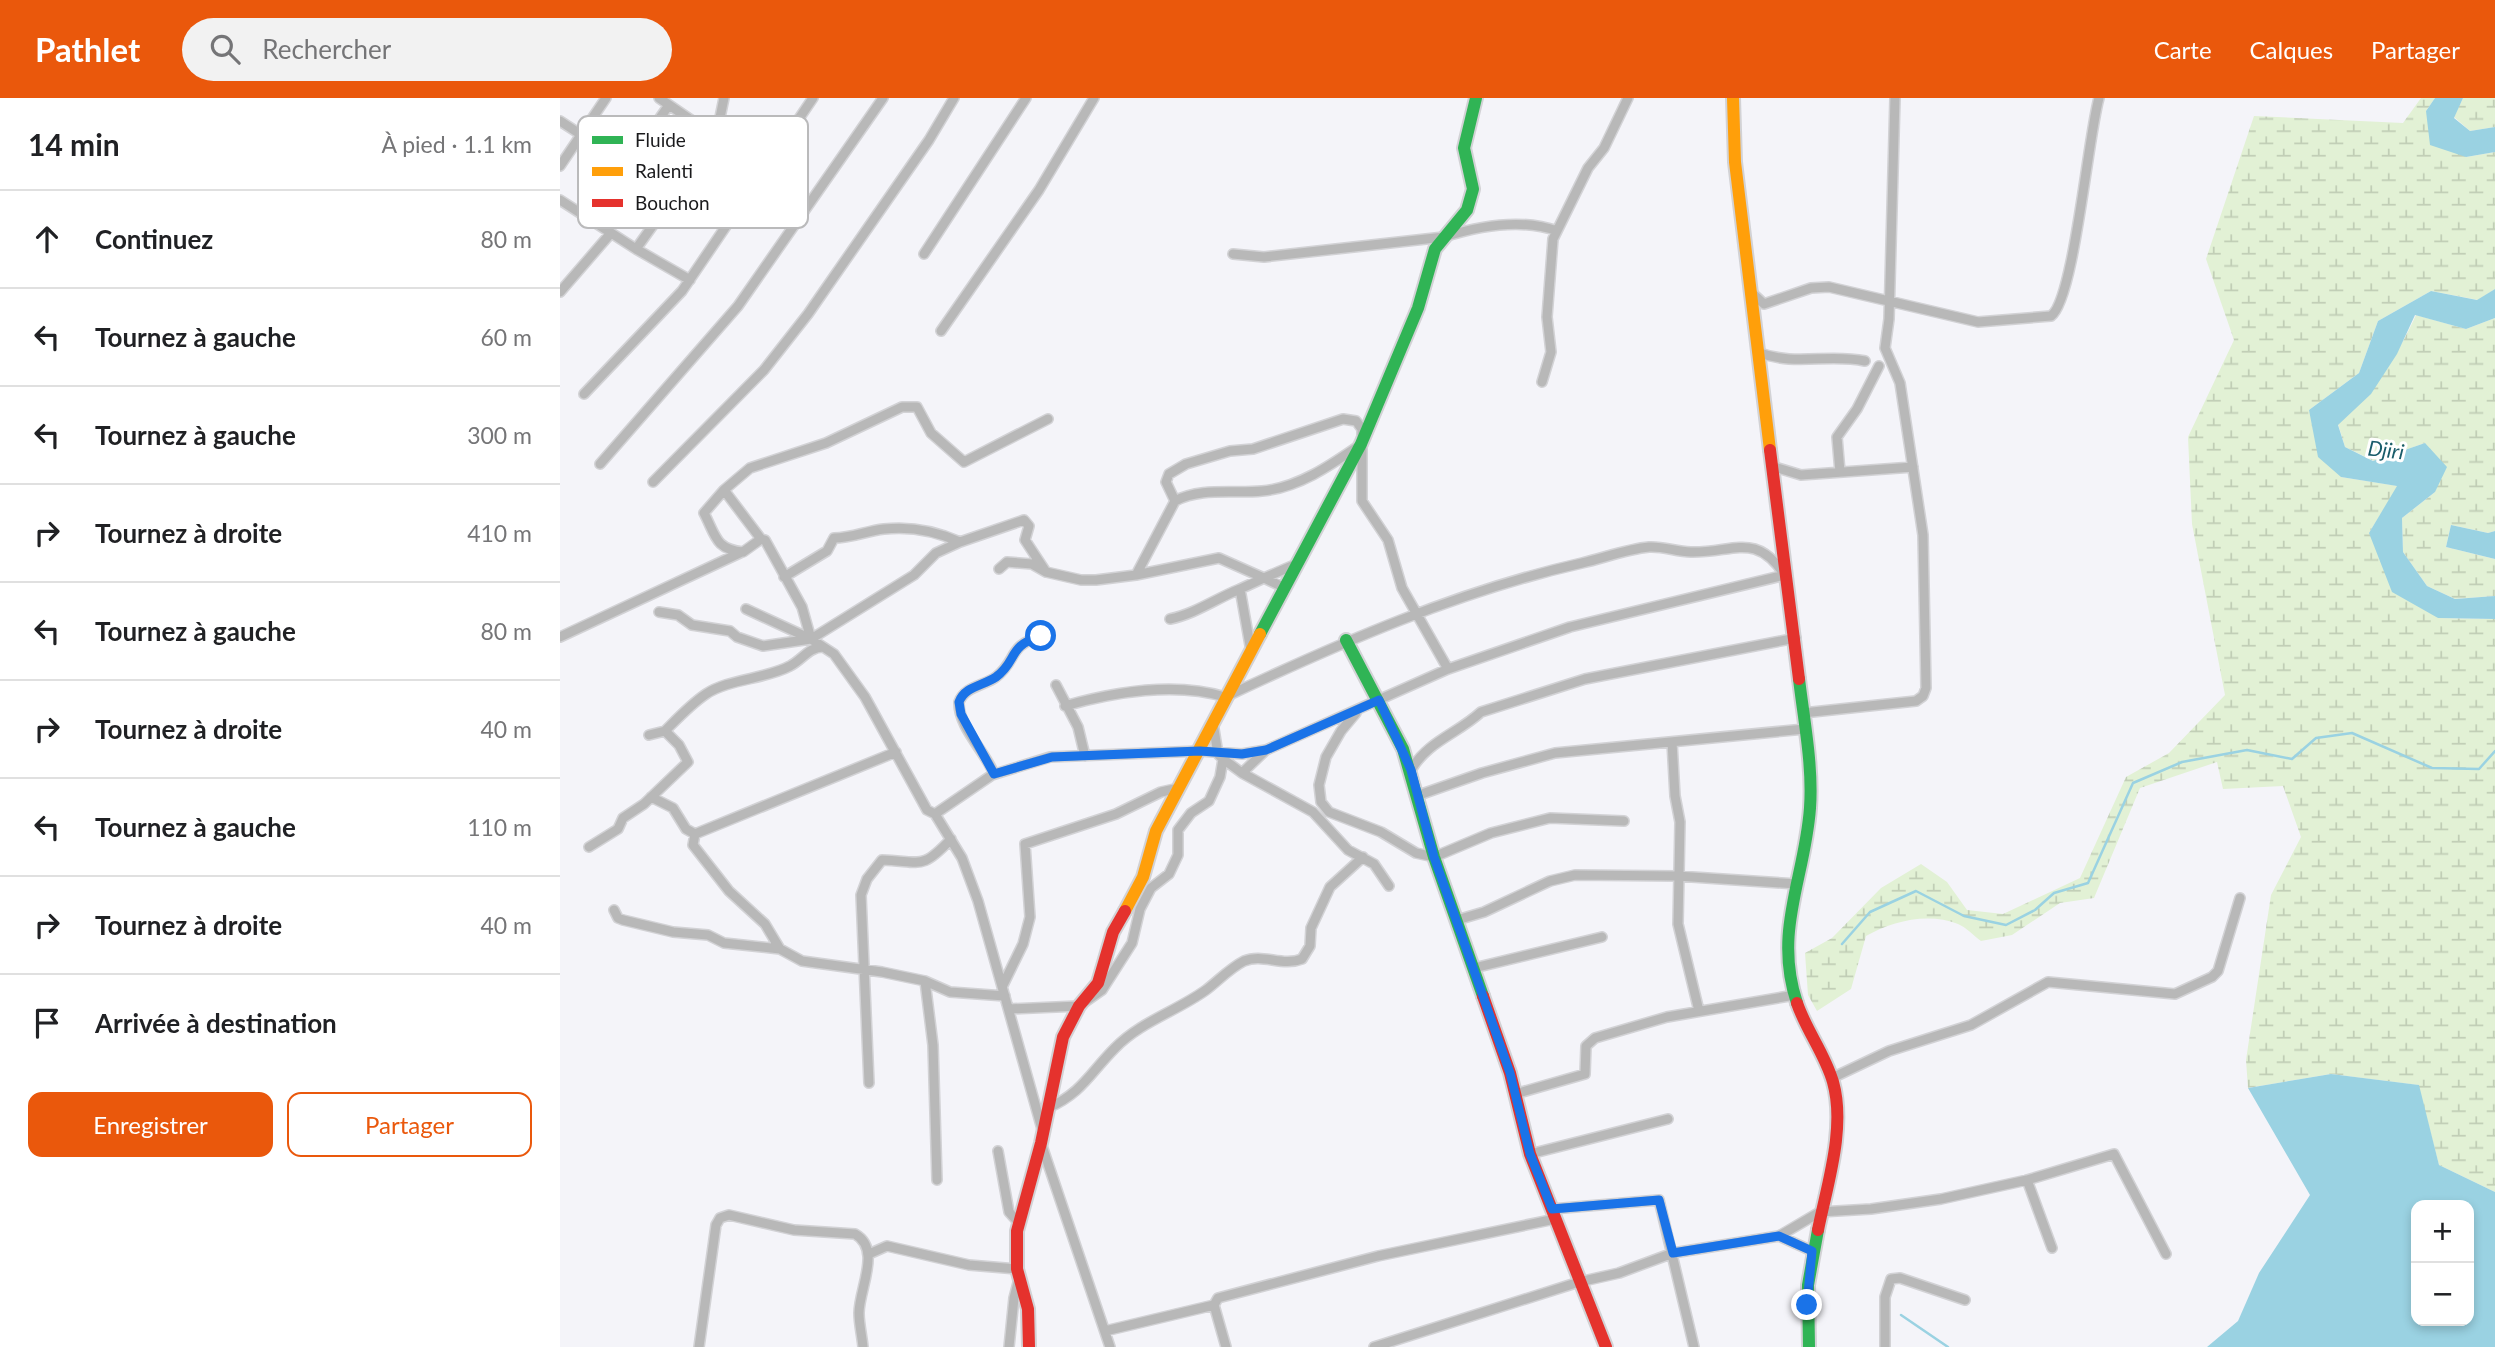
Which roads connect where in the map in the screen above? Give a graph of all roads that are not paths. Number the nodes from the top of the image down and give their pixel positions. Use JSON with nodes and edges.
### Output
{"nodes":[{"id":1,"x":606,"y":98,"type":"edge"},
{"id":2,"x":659,"y":98,"type":"edge"},
{"id":3,"x":724,"y":98,"type":"edge"},
{"id":4,"x":813,"y":98,"type":"edge"},
{"id":5,"x":883,"y":98,"type":"edge"},
{"id":6,"x":954,"y":98,"type":"edge"},
{"id":7,"x":1026,"y":98,"type":"edge"},
{"id":8,"x":1094,"y":98,"type":"edge"},
{"id":9,"x":1476,"y":98,"type":"edge"},
{"id":10,"x":1628,"y":98,"type":"edge"},
{"id":11,"x":1733,"y":98,"type":"edge"},
{"id":12,"x":1895,"y":98,"type":"edge"},
{"id":13,"x":2099,"y":98,"type":"edge"},
{"id":14,"x":669,"y":105,"type":"junction"},
{"id":15,"x":593,"y":116,"type":"edge"},
{"id":16,"x":661,"y":116,"type":"edge"},
{"id":17,"x":685,"y":116,"type":"edge"},
{"id":18,"x":720,"y":116,"type":"edge"},
{"id":19,"x":801,"y":116,"type":"edge"},
{"id":20,"x":560,"y":121,"type":"edge"},
{"id":21,"x":578,"y":133,"type":"edge"},
{"id":22,"x":578,"y":137,"type":"edge"},
{"id":23,"x":560,"y":166,"type":"edge"},
{"id":24,"x":562,"y":206,"type":"edge"},
{"id":25,"x":808,"y":206,"type":"edge"},
{"id":26,"x":578,"y":214,"type":"edge"},
{"id":27,"x":603,"y":228,"type":"edge"},
{"id":28,"x":651,"y":228,"type":"edge"},
{"id":29,"x":725,"y":228,"type":"edge"},
{"id":30,"x":792,"y":228,"type":"edge"},
{"id":31,"x":1557,"y":231,"type":"junction"},
{"id":32,"x":611,"y":233,"type":"junction"},
{"id":33,"x":1444,"y":237,"type":"junction"},
{"id":34,"x":636,"y":249,"type":"junction"},
{"id":35,"x":924,"y":254,"type":"dead end"},
{"id":36,"x":1234,"y":254,"type":"dead end"},
{"id":37,"x":690,"y":280,"type":"junction"},
{"id":38,"x":560,"y":292,"type":"edge"},
{"id":39,"x":1751,"y":292,"type":"junction"},
{"id":40,"x":1889,"y":300,"type":"junction"},
{"id":41,"x":941,"y":331,"type":"dead end"},
{"id":42,"x":1758,"y":352,"type":"junction"},
{"id":43,"x":1865,"y":361,"type":"dead end"},
{"id":44,"x":1879,"y":366,"type":"dead end"},
{"id":45,"x":1542,"y":382,"type":"dead end"},
{"id":46,"x":584,"y":394,"type":"dead end"},
{"id":47,"x":1048,"y":419,"type":"dead end"},
{"id":48,"x":1361,"y":444,"type":"junction"},
{"id":49,"x":600,"y":464,"type":"dead end"},
{"id":50,"x":1771,"y":466,"type":"junction"},
{"id":51,"x":1913,"y":467,"type":"junction"},
{"id":52,"x":1840,"y":472,"type":"junction"},
{"id":53,"x":653,"y":482,"type":"dead end"},
{"id":54,"x":724,"y":490,"type":"junction"},
{"id":55,"x":1175,"y":500,"type":"junction"},
{"id":56,"x":761,"y":539,"type":"junction"},
{"id":57,"x":960,"y":542,"type":"junction"},
{"id":58,"x":743,"y":552,"type":"junction"},
{"id":59,"x":1301,"y":562,"type":"junction"},
{"id":60,"x":999,"y":569,"type":"dead end"},
{"id":61,"x":1046,"y":572,"type":"junction"},
{"id":62,"x":1136,"y":575,"type":"junction"},
{"id":63,"x":1785,"y":575,"type":"junction"},
{"id":64,"x":784,"y":577,"type":"junction"},
{"id":65,"x":1264,"y":578,"type":"junction"},
{"id":66,"x":1286,"y":588,"type":"junction"},
{"id":67,"x":1240,"y":589,"type":"junction"},
{"id":68,"x":746,"y":608,"type":"dead end"},
{"id":69,"x":659,"y":612,"type":"dead end"},
{"id":70,"x":1419,"y":614,"type":"junction"},
{"id":71,"x":1171,"y":619,"type":"dead end"},
{"id":72,"x":1041,"y":636,"type":"dead end"},
{"id":73,"x":560,"y":637,"type":"edge"},
{"id":74,"x":1796,"y":638,"type":"junction"},
{"id":75,"x":811,"y":639,"type":"junction"},
{"id":76,"x":1346,"y":640,"type":"junction"},
{"id":77,"x":826,"y":647,"type":"junction"},
{"id":78,"x":1251,"y":651,"type":"junction"},
{"id":79,"x":1448,"y":669,"type":"junction"},
{"id":80,"x":1056,"y":685,"type":"dead end"},
{"id":81,"x":1225,"y":697,"type":"junction"},
{"id":82,"x":1379,"y":700,"type":"junction"},
{"id":83,"x":1065,"y":706,"type":"junction"},
{"id":84,"x":1363,"y":707,"type":"junction"},
{"id":85,"x":1803,"y":713,"type":"junction"},
{"id":86,"x":1212,"y":721,"type":"junction"},
{"id":87,"x":1805,"y":729,"type":"junction"},
{"id":88,"x":665,"y":731,"type":"junction"},
{"id":89,"x":649,"y":735,"type":"dead end"},
{"id":90,"x":1672,"y":742,"type":"junction"},
{"id":91,"x":1266,"y":750,"type":"junction"},
{"id":92,"x":1200,"y":751,"type":"junction"},
{"id":93,"x":896,"y":752,"type":"junction"},
{"id":94,"x":1085,"y":756,"type":"junction"},
{"id":95,"x":1221,"y":756,"type":"junction"},
{"id":96,"x":1411,"y":770,"type":"junction"},
{"id":97,"x":1242,"y":773,"type":"junction"},
{"id":98,"x":994,"y":774,"type":"junction"},
{"id":99,"x":1179,"y":788,"type":"junction"},
{"id":100,"x":1419,"y":795,"type":"junction"},
{"id":101,"x":651,"y":797,"type":"junction"},
{"id":102,"x":946,"y":807,"type":"junction"},
{"id":103,"x":935,"y":814,"type":"junction"},
{"id":104,"x":1624,"y":821,"type":"dead end"},
{"id":105,"x":944,"y":829,"type":"junction"},
{"id":106,"x":695,"y":834,"type":"junction"},
{"id":107,"x":951,"y":839,"type":"junction"},
{"id":108,"x":589,"y":848,"type":"dead end"},
{"id":109,"x":1363,"y":857,"type":"junction"},
{"id":110,"x":1434,"y":857,"type":"junction"},
{"id":111,"x":1677,"y":876,"type":"junction"},
{"id":112,"x":1797,"y":884,"type":"junction"},
{"id":113,"x":1389,"y":886,"type":"dead end"},
{"id":114,"x":2240,"y":898,"type":"dead end"},
{"id":115,"x":614,"y":910,"type":"dead end"},
{"id":116,"x":1457,"y":920,"type":"junction"},
{"id":117,"x":1602,"y":937,"type":"dead end"},
{"id":118,"x":780,"y":949,"type":"junction"},
{"id":119,"x":1474,"y":968,"type":"junction"},
{"id":120,"x":862,"y":970,"type":"junction"},
{"id":121,"x":925,"y":981,"type":"junction"},
{"id":122,"x":1004,"y":991,"type":"junction"},
{"id":123,"x":1795,"y":995,"type":"junction"},
{"id":124,"x":1079,"y":1006,"type":"junction"},
{"id":125,"x":1009,"y":1009,"type":"junction"},
{"id":126,"x":1699,"y":1011,"type":"junction"},
{"id":127,"x":1832,"y":1078,"type":"junction"},
{"id":128,"x":869,"y":1083,"type":"dead end"},
{"id":129,"x":1515,"y":1094,"type":"junction"},
{"id":130,"x":1048,"y":1108,"type":"junction"},
{"id":131,"x":1668,"y":1118,"type":"dead end"},
{"id":132,"x":1042,"y":1136,"type":"junction"},
{"id":133,"x":998,"y":1151,"type":"dead end"},
{"id":134,"x":1530,"y":1154,"type":"junction"},
{"id":135,"x":937,"y":1180,"type":"dead end"},
{"id":136,"x":2027,"y":1180,"type":"junction"},
{"id":137,"x":1820,"y":1212,"type":"junction"},
{"id":138,"x":1553,"y":1214,"type":"junction"},
{"id":139,"x":1019,"y":1223,"type":"junction"},
{"id":140,"x":1779,"y":1236,"type":"junction"},
{"id":141,"x":2052,"y":1248,"type":"dead end"},
{"id":142,"x":1812,"y":1251,"type":"junction"},
{"id":143,"x":1673,"y":1253,"type":"junction"},
{"id":144,"x":869,"y":1254,"type":"junction"},
{"id":145,"x":2166,"y":1254,"type":"dead end"},
{"id":146,"x":1018,"y":1274,"type":"junction"},
{"id":147,"x":1578,"y":1282,"type":"junction"},
{"id":148,"x":1965,"y":1300,"type":"dead end"},
{"id":149,"x":1214,"y":1305,"type":"junction"},
{"id":150,"x":1105,"y":1331,"type":"junction"},
{"id":151,"x":699,"y":1347,"type":"edge"},
{"id":152,"x":863,"y":1347,"type":"edge"},
{"id":153,"x":1009,"y":1347,"type":"edge"},
{"id":154,"x":1029,"y":1347,"type":"edge"},
{"id":155,"x":1110,"y":1347,"type":"edge"},
{"id":156,"x":1226,"y":1347,"type":"edge"},
{"id":157,"x":1374,"y":1347,"type":"edge"},
{"id":158,"x":1606,"y":1347,"type":"edge"},
{"id":159,"x":1694,"y":1347,"type":"edge"},
{"id":160,"x":1809,"y":1347,"type":"edge"},
{"id":161,"x":1885,"y":1347,"type":"edge"}],
"edges":[{"from":1,"to":15,"type":"street"},
{"from":2,"to":14,"type":"street"},
{"from":3,"to":18,"type":"street"},
{"from":4,"to":19,"type":"street"},
{"from":5,"to":25,"type":"street"},
{"from":6,"to":53,"type":"street"},
{"from":7,"to":35,"type":"street"},
{"from":8,"to":41,"type":"street"},
{"from":9,"to":33,"type":"street"},
{"from":10,"to":31,"type":"street"},
{"from":11,"to":39,"type":"street"},
{"from":12,"to":40,"type":"street"},
{"from":13,"to":40,"type":"street"},
{"from":14,"to":16,"type":"street"},
{"from":14,"to":17,"type":"street"},
{"from":20,"to":21,"type":"street"},
{"from":22,"to":23,"type":"street"},
{"from":24,"to":26,"type":"street"},
{"from":27,"to":32,"type":"street"},
{"from":28,"to":34,"type":"street"},
{"from":29,"to":37,"type":"street"},
{"from":30,"to":49,"type":"street"},
{"from":31,"to":33,"type":"street"},
{"from":31,"to":45,"type":"street"},
{"from":32,"to":34,"type":"street"},
{"from":32,"to":38,"type":"street"},
{"from":33,"to":36,"type":"street"},
{"from":33,"to":48,"type":"street"},
{"from":34,"to":37,"type":"street"},
{"from":37,"to":46,"type":"street"},
{"from":39,"to":40,"type":"street"},
{"from":39,"to":42,"type":"street"},
{"from":40,"to":51,"type":"street"},
{"from":42,"to":43,"type":"street"},
{"from":42,"to":50,"type":"street"},
{"from":44,"to":52,"type":"street"},
{"from":47,"to":54,"type":"street"},
{"from":48,"to":55,"type":"street"},
{"from":48,"to":55,"type":"street"},
{"from":48,"to":59,"type":"street"},
{"from":48,"to":70,"type":"street"},
{"from":50,"to":52,"type":"street"},
{"from":50,"to":63,"type":"street"},
{"from":51,"to":52,"type":"street"},
{"from":51,"to":85,"type":"street"},
{"from":54,"to":56,"type":"street"},
{"from":54,"to":58,"type":"street"},
{"from":55,"to":62,"type":"street"},
{"from":56,"to":58,"type":"street"},
{"from":56,"to":64,"type":"street"},
{"from":57,"to":61,"type":"street"},
{"from":57,"to":64,"type":"street"},
{"from":57,"to":75,"type":"street"},
{"from":58,"to":73,"type":"street"},
{"from":59,"to":65,"type":"street"},
{"from":59,"to":66,"type":"street"},
{"from":60,"to":61,"type":"street"},
{"from":61,"to":62,"type":"street"},
{"from":62,"to":65,"type":"street"},
{"from":63,"to":70,"type":"street"},
{"from":63,"to":74,"type":"street"},
{"from":63,"to":79,"type":"street"},
{"from":64,"to":75,"type":"street"},
{"from":65,"to":66,"type":"street"},
{"from":65,"to":67,"type":"street"},
{"from":66,"to":78,"type":"street"},
{"from":67,"to":71,"type":"street"},
{"from":67,"to":78,"type":"street"},
{"from":68,"to":75,"type":"street"},
{"from":69,"to":75,"type":"street"},
{"from":70,"to":76,"type":"street"},
{"from":70,"to":79,"type":"street"},
{"from":72,"to":98,"type":"street"},
{"from":74,"to":85,"type":"street"},
{"from":74,"to":96,"type":"street"},
{"from":75,"to":77,"type":"street"},
{"from":76,"to":81,"type":"street"},
{"from":76,"to":82,"type":"street"},
{"from":77,"to":88,"type":"street"},
{"from":77,"to":93,"type":"street"},
{"from":78,"to":81,"type":"street"},
{"from":79,"to":82,"type":"street"},
{"from":80,"to":83,"type":"street"},
{"from":81,"to":83,"type":"street"},
{"from":81,"to":86,"type":"street"},
{"from":82,"to":84,"type":"street"},
{"from":82,"to":96,"type":"street"},
{"from":83,"to":94,"type":"street"},
{"from":84,"to":91,"type":"street"},
{"from":84,"to":110,"type":"street"},
{"from":85,"to":87,"type":"street"},
{"from":86,"to":92,"type":"street"},
{"from":86,"to":95,"type":"street"},
{"from":87,"to":90,"type":"street"},
{"from":87,"to":112,"type":"street"},
{"from":88,"to":89,"type":"street"},
{"from":88,"to":101,"type":"street"},
{"from":90,"to":100,"type":"street"},
{"from":90,"to":111,"type":"street"},
{"from":91,"to":95,"type":"street"},
{"from":91,"to":97,"type":"street"},
{"from":92,"to":94,"type":"street"},
{"from":92,"to":95,"type":"street"},
{"from":92,"to":99,"type":"street"},
{"from":93,"to":103,"type":"street"},
{"from":93,"to":106,"type":"street"},
{"from":94,"to":98,"type":"street"},
{"from":95,"to":97,"type":"street"},
{"from":95,"to":124,"type":"street"},
{"from":96,"to":100,"type":"street"},
{"from":97,"to":109,"type":"street"},
{"from":98,"to":102,"type":"street"},
{"from":99,"to":122,"type":"street"},
{"from":99,"to":124,"type":"street"},
{"from":100,"to":110,"type":"street"},
{"from":101,"to":106,"type":"street"},
{"from":101,"to":108,"type":"street"},
{"from":102,"to":103,"type":"street"},
{"from":102,"to":105,"type":"street"},
{"from":103,"to":105,"type":"street"},
{"from":104,"to":110,"type":"street"},
{"from":105,"to":107,"type":"street"},
{"from":106,"to":118,"type":"street"},
{"from":107,"to":120,"type":"street"},
{"from":107,"to":122,"type":"street"},
{"from":109,"to":113,"type":"street"},
{"from":109,"to":130,"type":"street"},
{"from":110,"to":116,"type":"street"},
{"from":111,"to":112,"type":"street"},
{"from":111,"to":116,"type":"street"},
{"from":111,"to":126,"type":"street"},
{"from":112,"to":123,"type":"street"},
{"from":114,"to":127,"type":"street"},
{"from":115,"to":118,"type":"street"},
{"from":116,"to":119,"type":"street"},
{"from":117,"to":119,"type":"street"},
{"from":118,"to":120,"type":"street"},
{"from":119,"to":129,"type":"street"},
{"from":120,"to":121,"type":"street"},
{"from":120,"to":128,"type":"street"},
{"from":121,"to":122,"type":"street"},
{"from":121,"to":135,"type":"street"},
{"from":122,"to":125,"type":"street"},
{"from":123,"to":126,"type":"street"},
{"from":123,"to":127,"type":"street"},
{"from":124,"to":125,"type":"street"},
{"from":124,"to":130,"type":"street"},
{"from":125,"to":132,"type":"street"},
{"from":126,"to":129,"type":"street"},
{"from":127,"to":137,"type":"street"},
{"from":129,"to":134,"type":"street"},
{"from":130,"to":132,"type":"street"},
{"from":131,"to":134,"type":"street"},
{"from":132,"to":139,"type":"street"},
{"from":132,"to":150,"type":"street"},
{"from":133,"to":139,"type":"street"},
{"from":134,"to":138,"type":"street"},
{"from":136,"to":137,"type":"street"},
{"from":136,"to":141,"type":"street"},
{"from":136,"to":145,"type":"street"},
{"from":137,"to":140,"type":"street"},
{"from":137,"to":142,"type":"street"},
{"from":138,"to":143,"type":"street"},
{"from":138,"to":147,"type":"street"},
{"from":138,"to":149,"type":"street"},
{"from":139,"to":146,"type":"street"},
{"from":140,"to":142,"type":"street"},
{"from":140,"to":143,"type":"street"},
{"from":142,"to":160,"type":"street"},
{"from":143,"to":147,"type":"street"},
{"from":143,"to":159,"type":"street"},
{"from":144,"to":146,"type":"street"},
{"from":144,"to":151,"type":"street"},
{"from":144,"to":152,"type":"street"},
{"from":146,"to":153,"type":"street"},
{"from":146,"to":154,"type":"street"},
{"from":147,"to":157,"type":"street"},
{"from":147,"to":158,"type":"street"},
{"from":148,"to":161,"type":"street"},
{"from":149,"to":150,"type":"street"},
{"from":149,"to":156,"type":"street"},
{"from":150,"to":155,"type":"street"}]}
